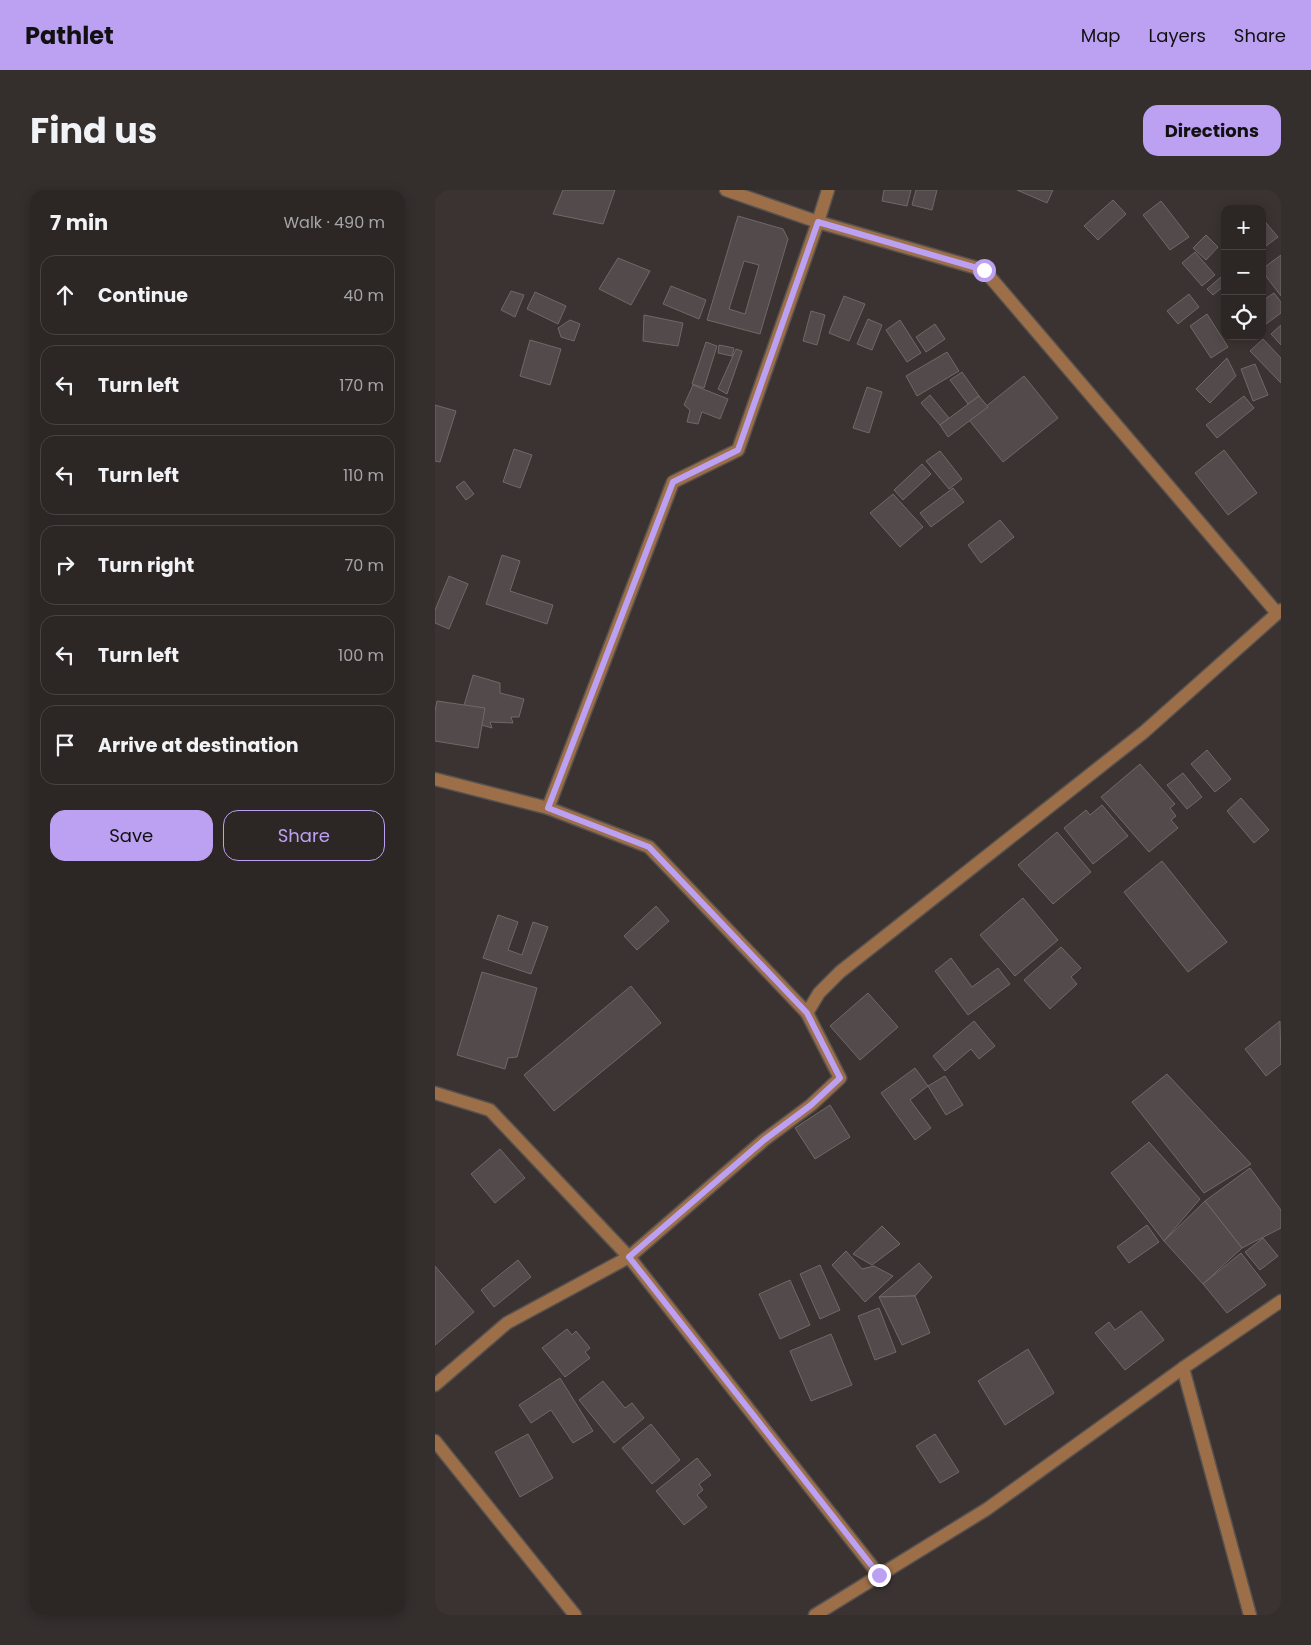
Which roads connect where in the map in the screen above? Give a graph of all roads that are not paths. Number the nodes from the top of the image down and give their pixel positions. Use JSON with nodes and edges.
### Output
{"nodes":[{"id":1,"x":725,"y":190,"type":"edge"},
{"id":2,"x":828,"y":190,"type":"edge"},
{"id":3,"x":818,"y":222,"type":"junction"},
{"id":4,"x":1279,"y":611,"type":"edge"},
{"id":5,"x":435,"y":779,"type":"edge"},
{"id":6,"x":548,"y":808,"type":"junction"},
{"id":7,"x":807,"y":1013,"type":"junction"},
{"id":8,"x":435,"y":1092,"type":"edge"},
{"id":9,"x":629,"y":1257,"type":"junction"},
{"id":10,"x":1281,"y":1301,"type":"edge"},
{"id":11,"x":1183,"y":1368,"type":"junction"},
{"id":12,"x":435,"y":1385,"type":"edge"},
{"id":13,"x":435,"y":1441,"type":"edge"},
{"id":14,"x":879,"y":1575,"type":"junction"},
{"id":15,"x":575,"y":1615,"type":"edge"},
{"id":16,"x":815,"y":1615,"type":"edge"},
{"id":17,"x":1250,"y":1615,"type":"edge"}],
"edges":[{"from":1,"to":3,"type":"street"},
{"from":2,"to":3,"type":"street"},
{"from":3,"to":4,"type":"street"},
{"from":3,"to":6,"type":"street"},
{"from":4,"to":7,"type":"street"},
{"from":5,"to":6,"type":"street"},
{"from":6,"to":7,"type":"street"},
{"from":7,"to":9,"type":"street"},
{"from":8,"to":9,"type":"street"},
{"from":9,"to":12,"type":"street"},
{"from":9,"to":14,"type":"street"},
{"from":10,"to":11,"type":"street"},
{"from":11,"to":14,"type":"street"},
{"from":11,"to":17,"type":"street"},
{"from":13,"to":15,"type":"street"},
{"from":14,"to":16,"type":"street"}]}
